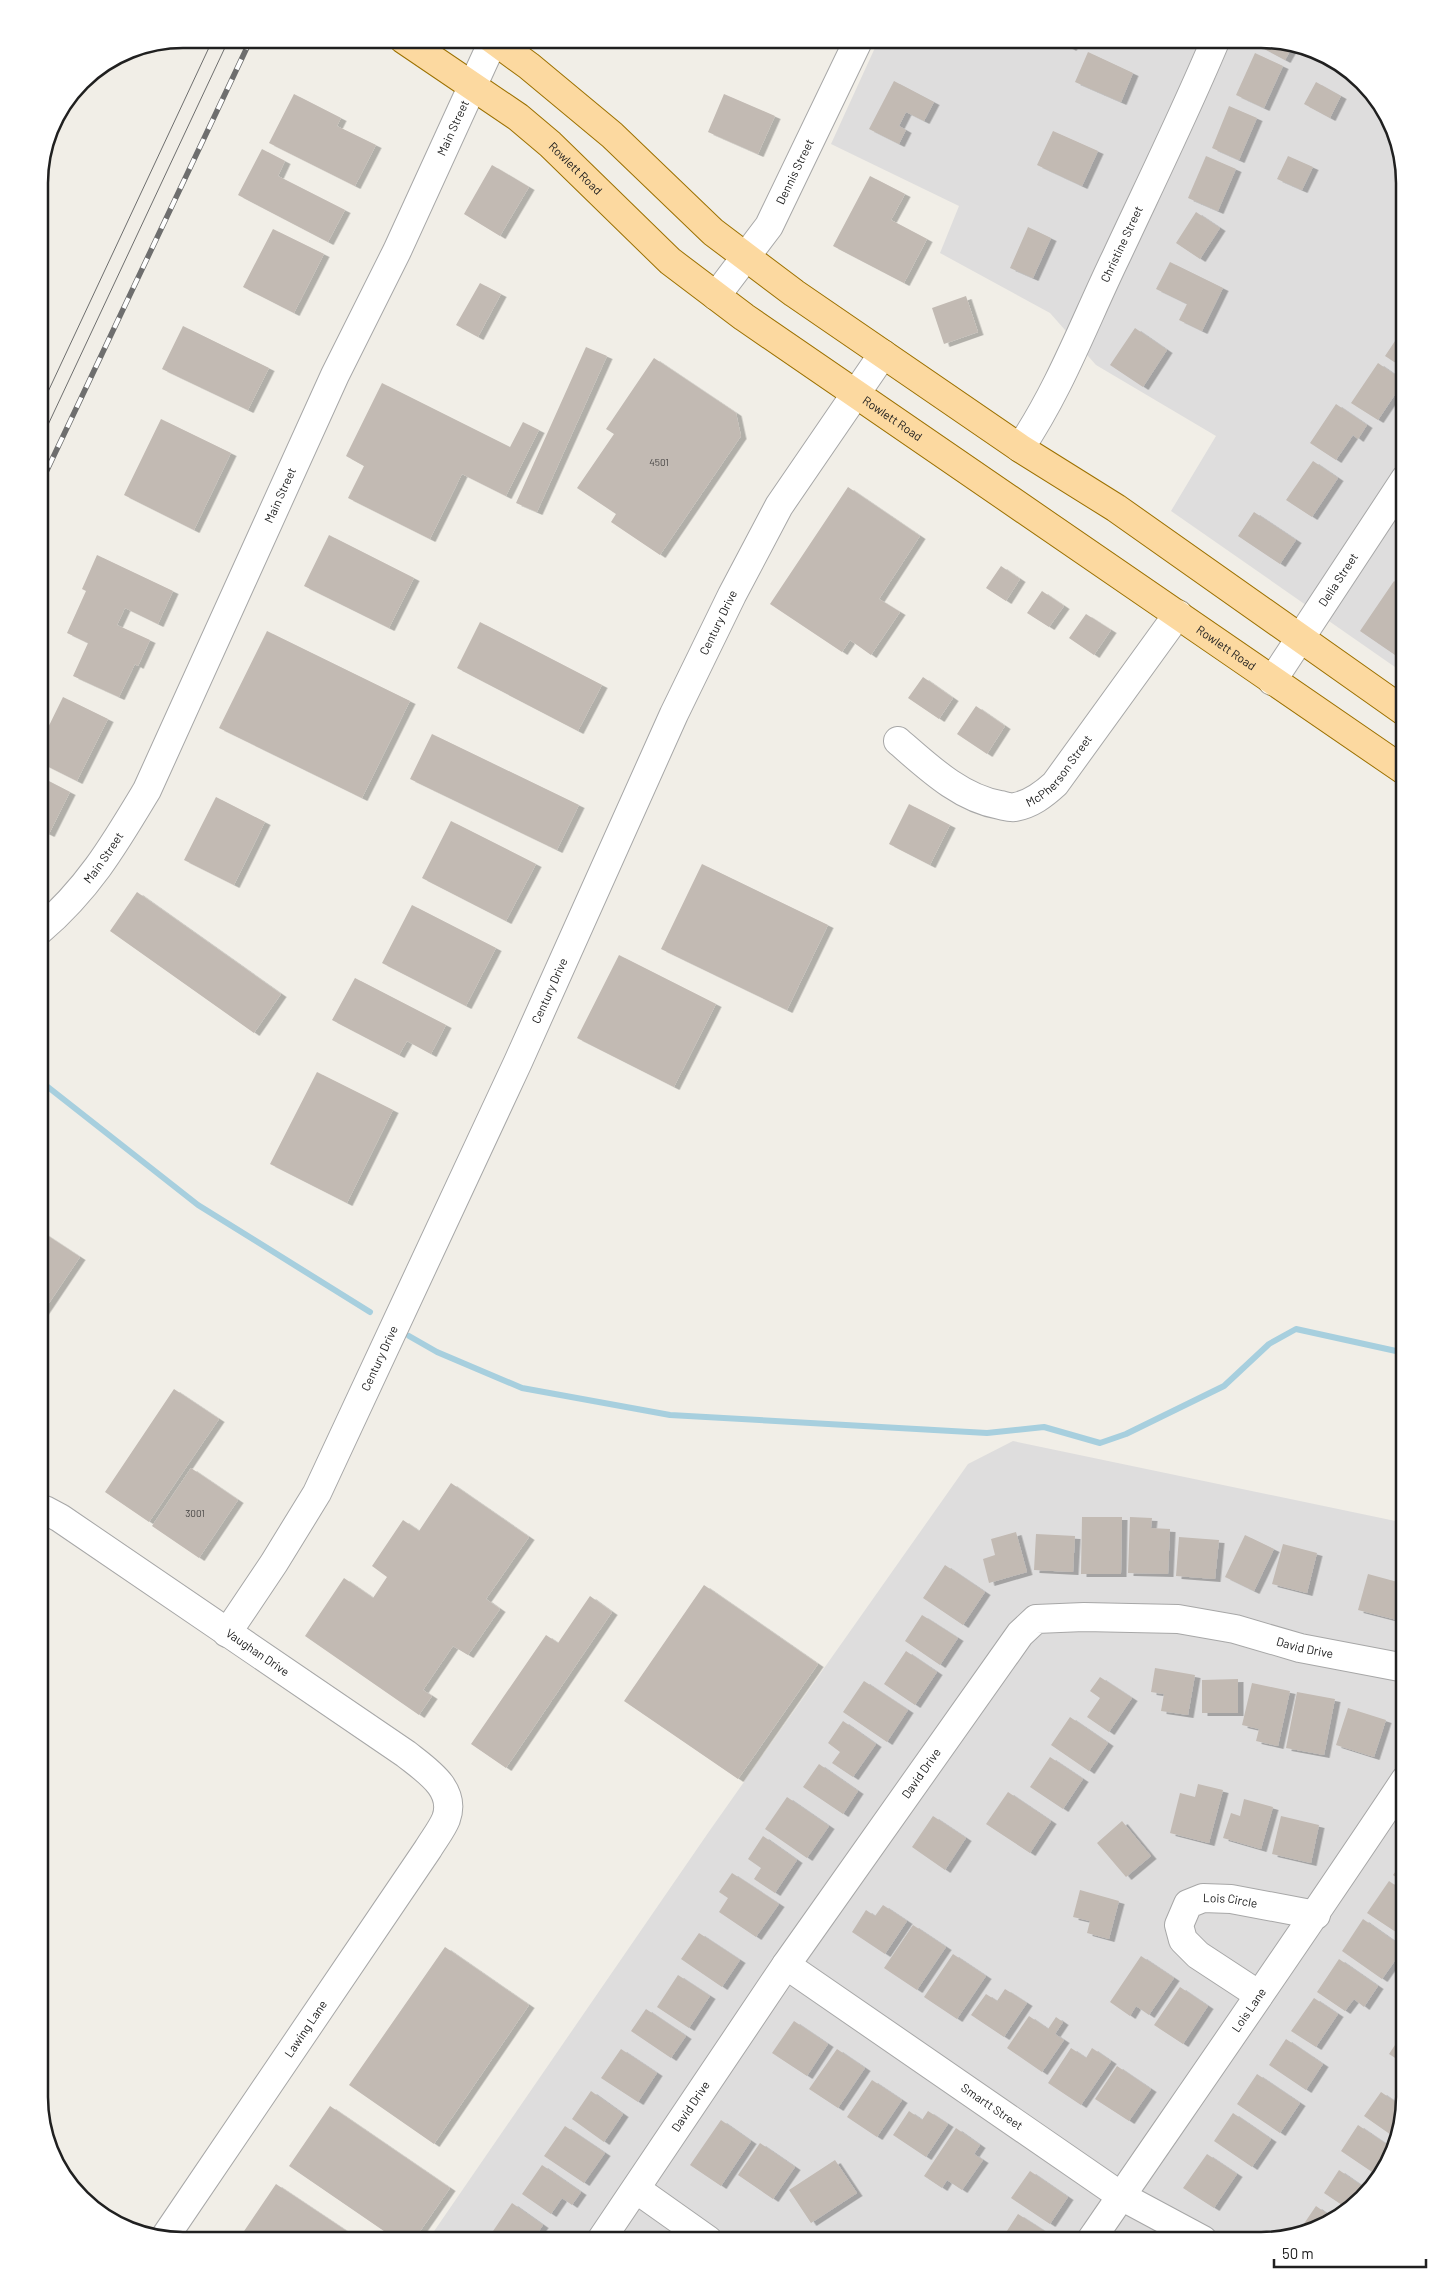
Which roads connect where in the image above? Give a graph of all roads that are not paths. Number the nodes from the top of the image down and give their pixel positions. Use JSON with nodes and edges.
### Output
{"nodes":[{"id":1,"x":416,"y":48,"type":"edge"},
{"id":2,"x":489,"y":48,"type":"edge"},
{"id":3,"x":505,"y":48,"type":"edge"},
{"id":4,"x":855,"y":48,"type":"edge"},
{"id":5,"x":1212,"y":48,"type":"edge"},
{"id":6,"x":473,"y":87,"type":"junction"},
{"id":7,"x":746,"y":257,"type":"junction"},
{"id":8,"x":716,"y":296,"type":"junction"},
{"id":9,"x":883,"y":354,"type":"junction"},
{"id":10,"x":855,"y":394,"type":"junction"},
{"id":11,"x":1020,"y":448,"type":"junction"},
{"id":12,"x":1396,"y":493,"type":"edge"},
{"id":13,"x":1178,"y":614,"type":"junction"},
{"id":14,"x":1301,"y":639,"type":"junction"},
{"id":15,"x":1272,"y":681,"type":"junction"},
{"id":16,"x":1396,"y":706,"type":"edge"},
{"id":17,"x":898,"y":741,"type":"dead end"},
{"id":18,"x":1396,"y":766,"type":"edge"},
{"id":19,"x":48,"y":923,"type":"edge"},
{"id":20,"x":48,"y":1512,"type":"edge"},
{"id":21,"x":227,"y":1633,"type":"junction"},
{"id":22,"x":1396,"y":1666,"type":"edge"},
{"id":23,"x":1396,"y":1794,"type":"edge"},
{"id":24,"x":446,"y":1819,"type":"joint"},
{"id":25,"x":1316,"y":1915,"type":"junction"},
{"id":26,"x":786,"y":1965,"type":"junction"},
{"id":27,"x":1259,"y":1995,"type":"junction"},
{"id":28,"x":636,"y":2190,"type":"junction"},
{"id":29,"x":1121,"y":2196,"type":"junction"},
{"id":30,"x":169,"y":2230,"type":"edge"},
{"id":31,"x":607,"y":2231,"type":"edge"},
{"id":32,"x":696,"y":2231,"type":"edge"},
{"id":33,"x":1097,"y":2232,"type":"edge"},
{"id":34,"x":1188,"y":2232,"type":"edge"}],
"edges":[{"from":1,"to":6,"type":"main road","name":"Rowlett Road"},
{"from":2,"to":6,"type":"street","name":"Main Street"},
{"from":3,"to":7,"type":"main road"},
{"from":4,"to":7,"type":"street","name":"Dennis Street"},
{"from":5,"to":11,"type":"street","name":"Christine Street"},
{"from":6,"to":8,"type":"main road","name":"Rowlett Road"},
{"from":6,"to":19,"type":"street","name":"Main Street"},
{"from":7,"to":8,"type":"street","name":"Dennis Street"},
{"from":7,"to":9,"type":"main road"},
{"from":8,"to":10,"type":"main road","name":"Rowlett Road"},
{"from":9,"to":10,"type":"street","name":"Century Drive"},
{"from":9,"to":11,"type":"main road"},
{"from":10,"to":13,"type":"main road","name":"Rowlett Road"},
{"from":10,"to":21,"type":"street","name":"Century Drive"},
{"from":11,"to":14,"type":"main road"},
{"from":12,"to":14,"type":"street","name":"Delia Street"},
{"from":13,"to":15,"type":"main road","name":"Rowlett Road"},
{"from":13,"to":17,"type":"street","name":"McPherson Street"},
{"from":14,"to":15,"type":"street","name":"Delia Street"},
{"from":14,"to":16,"type":"main road"},
{"from":15,"to":18,"type":"main road","name":"Rowlett Road"},
{"from":20,"to":21,"type":"street","name":"Vaughan Drive"},
{"from":21,"to":24,"type":"street","name":"Vaughan Drive"},
{"from":22,"to":26,"type":"street","name":"David Drive"},
{"from":23,"to":25,"type":"street","name":"Lois Lane"},
{"from":24,"to":30,"type":"street","name":"Lawing Lane"},
{"from":25,"to":27,"type":"street","name":"Lois Lane"},
{"from":25,"to":27,"type":"street","name":"Lois Circle"},
{"from":26,"to":28,"type":"street","name":"David Drive"},
{"from":26,"to":29,"type":"street","name":"Smartt Street"},
{"from":27,"to":29,"type":"street","name":"Lois Lane"},
{"from":28,"to":31,"type":"street","name":"David Drive"},
{"from":28,"to":32,"type":"street"},
{"from":29,"to":33,"type":"street","name":"Lois Lane"},
{"from":29,"to":34,"type":"street","name":"Smartt Street"}]}
